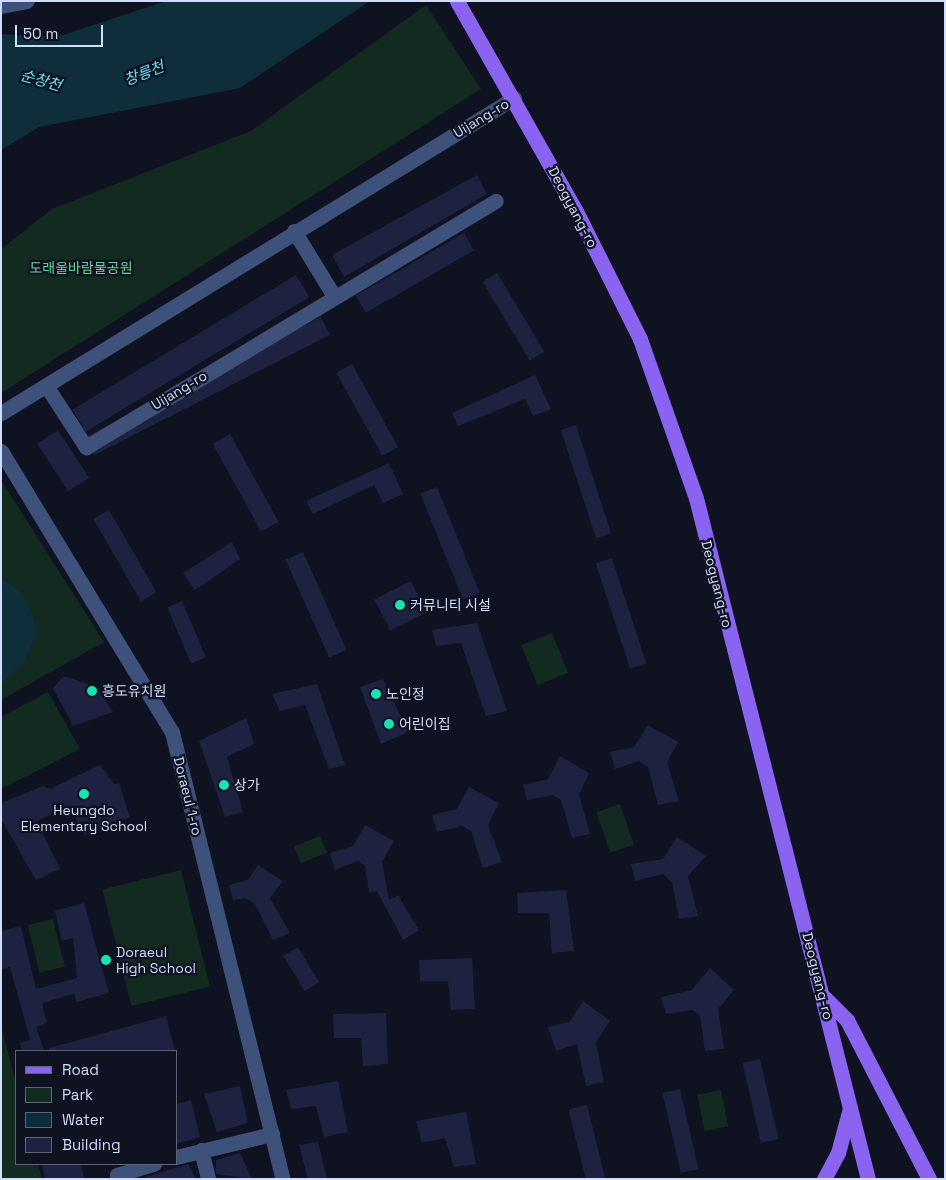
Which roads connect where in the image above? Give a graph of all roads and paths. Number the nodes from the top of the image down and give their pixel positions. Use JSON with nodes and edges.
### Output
{"nodes":[{"id":1,"x":27,"y":1,"type":"edge"},
{"id":2,"x":457,"y":1,"type":"edge"},
{"id":3,"x":1,"y":6,"type":"edge"},
{"id":4,"x":514,"y":98,"type":"junction"},
{"id":5,"x":496,"y":201,"type":"dead end"},
{"id":6,"x":294,"y":231,"type":"junction"},
{"id":7,"x":334,"y":296,"type":"junction"},
{"id":8,"x":47,"y":387,"type":"junction"},
{"id":9,"x":1,"y":413,"type":"edge"},
{"id":10,"x":1,"y":451,"type":"edge"},
{"id":11,"x":823,"y":996,"type":"junction"},
{"id":12,"x":850,"y":1106,"type":"junction"},
{"id":13,"x":272,"y":1134,"type":"junction"},
{"id":14,"x":201,"y":1150,"type":"junction"},
{"id":15,"x":178,"y":1156,"type":"edge"},
{"id":16,"x":151,"y":1165,"type":"edge"},
{"id":17,"x":118,"y":1179,"type":"edge"},
{"id":18,"x":208,"y":1179,"type":"edge"},
{"id":19,"x":283,"y":1179,"type":"edge"},
{"id":20,"x":824,"y":1179,"type":"edge"},
{"id":21,"x":868,"y":1179,"type":"edge"},
{"id":22,"x":929,"y":1179,"type":"edge"}],
"edges":[{"from":1,"to":3,"type":"street"},
{"from":2,"to":4,"type":"main road","name":"Deogyang-ro"},
{"from":4,"to":6,"type":"street","name":"Uijang-ro"},
{"from":4,"to":11,"type":"main road","name":"Deogyang-ro"},
{"from":5,"to":7,"type":"street","name":"Uijang-ro"},
{"from":6,"to":7,"type":"street"},
{"from":6,"to":8,"type":"street","name":"Uijang-ro"},
{"from":7,"to":8,"type":"street","name":"Uijang-ro"},
{"from":8,"to":9,"type":"street","name":"Uijang-ro"},
{"from":10,"to":13,"type":"street","name":"Doraeul 1-ro"},
{"from":11,"to":12,"type":"main road","name":"Deogyang-ro"},
{"from":11,"to":22,"type":"main road"},
{"from":12,"to":20,"type":"main road"},
{"from":12,"to":21,"type":"main road","name":"Deogyang-ro"},
{"from":13,"to":14,"type":"street"},
{"from":13,"to":19,"type":"street","name":"Doraeul 1-ro"},
{"from":14,"to":15,"type":"street"},
{"from":14,"to":18,"type":"street"},
{"from":16,"to":17,"type":"street"}]}
